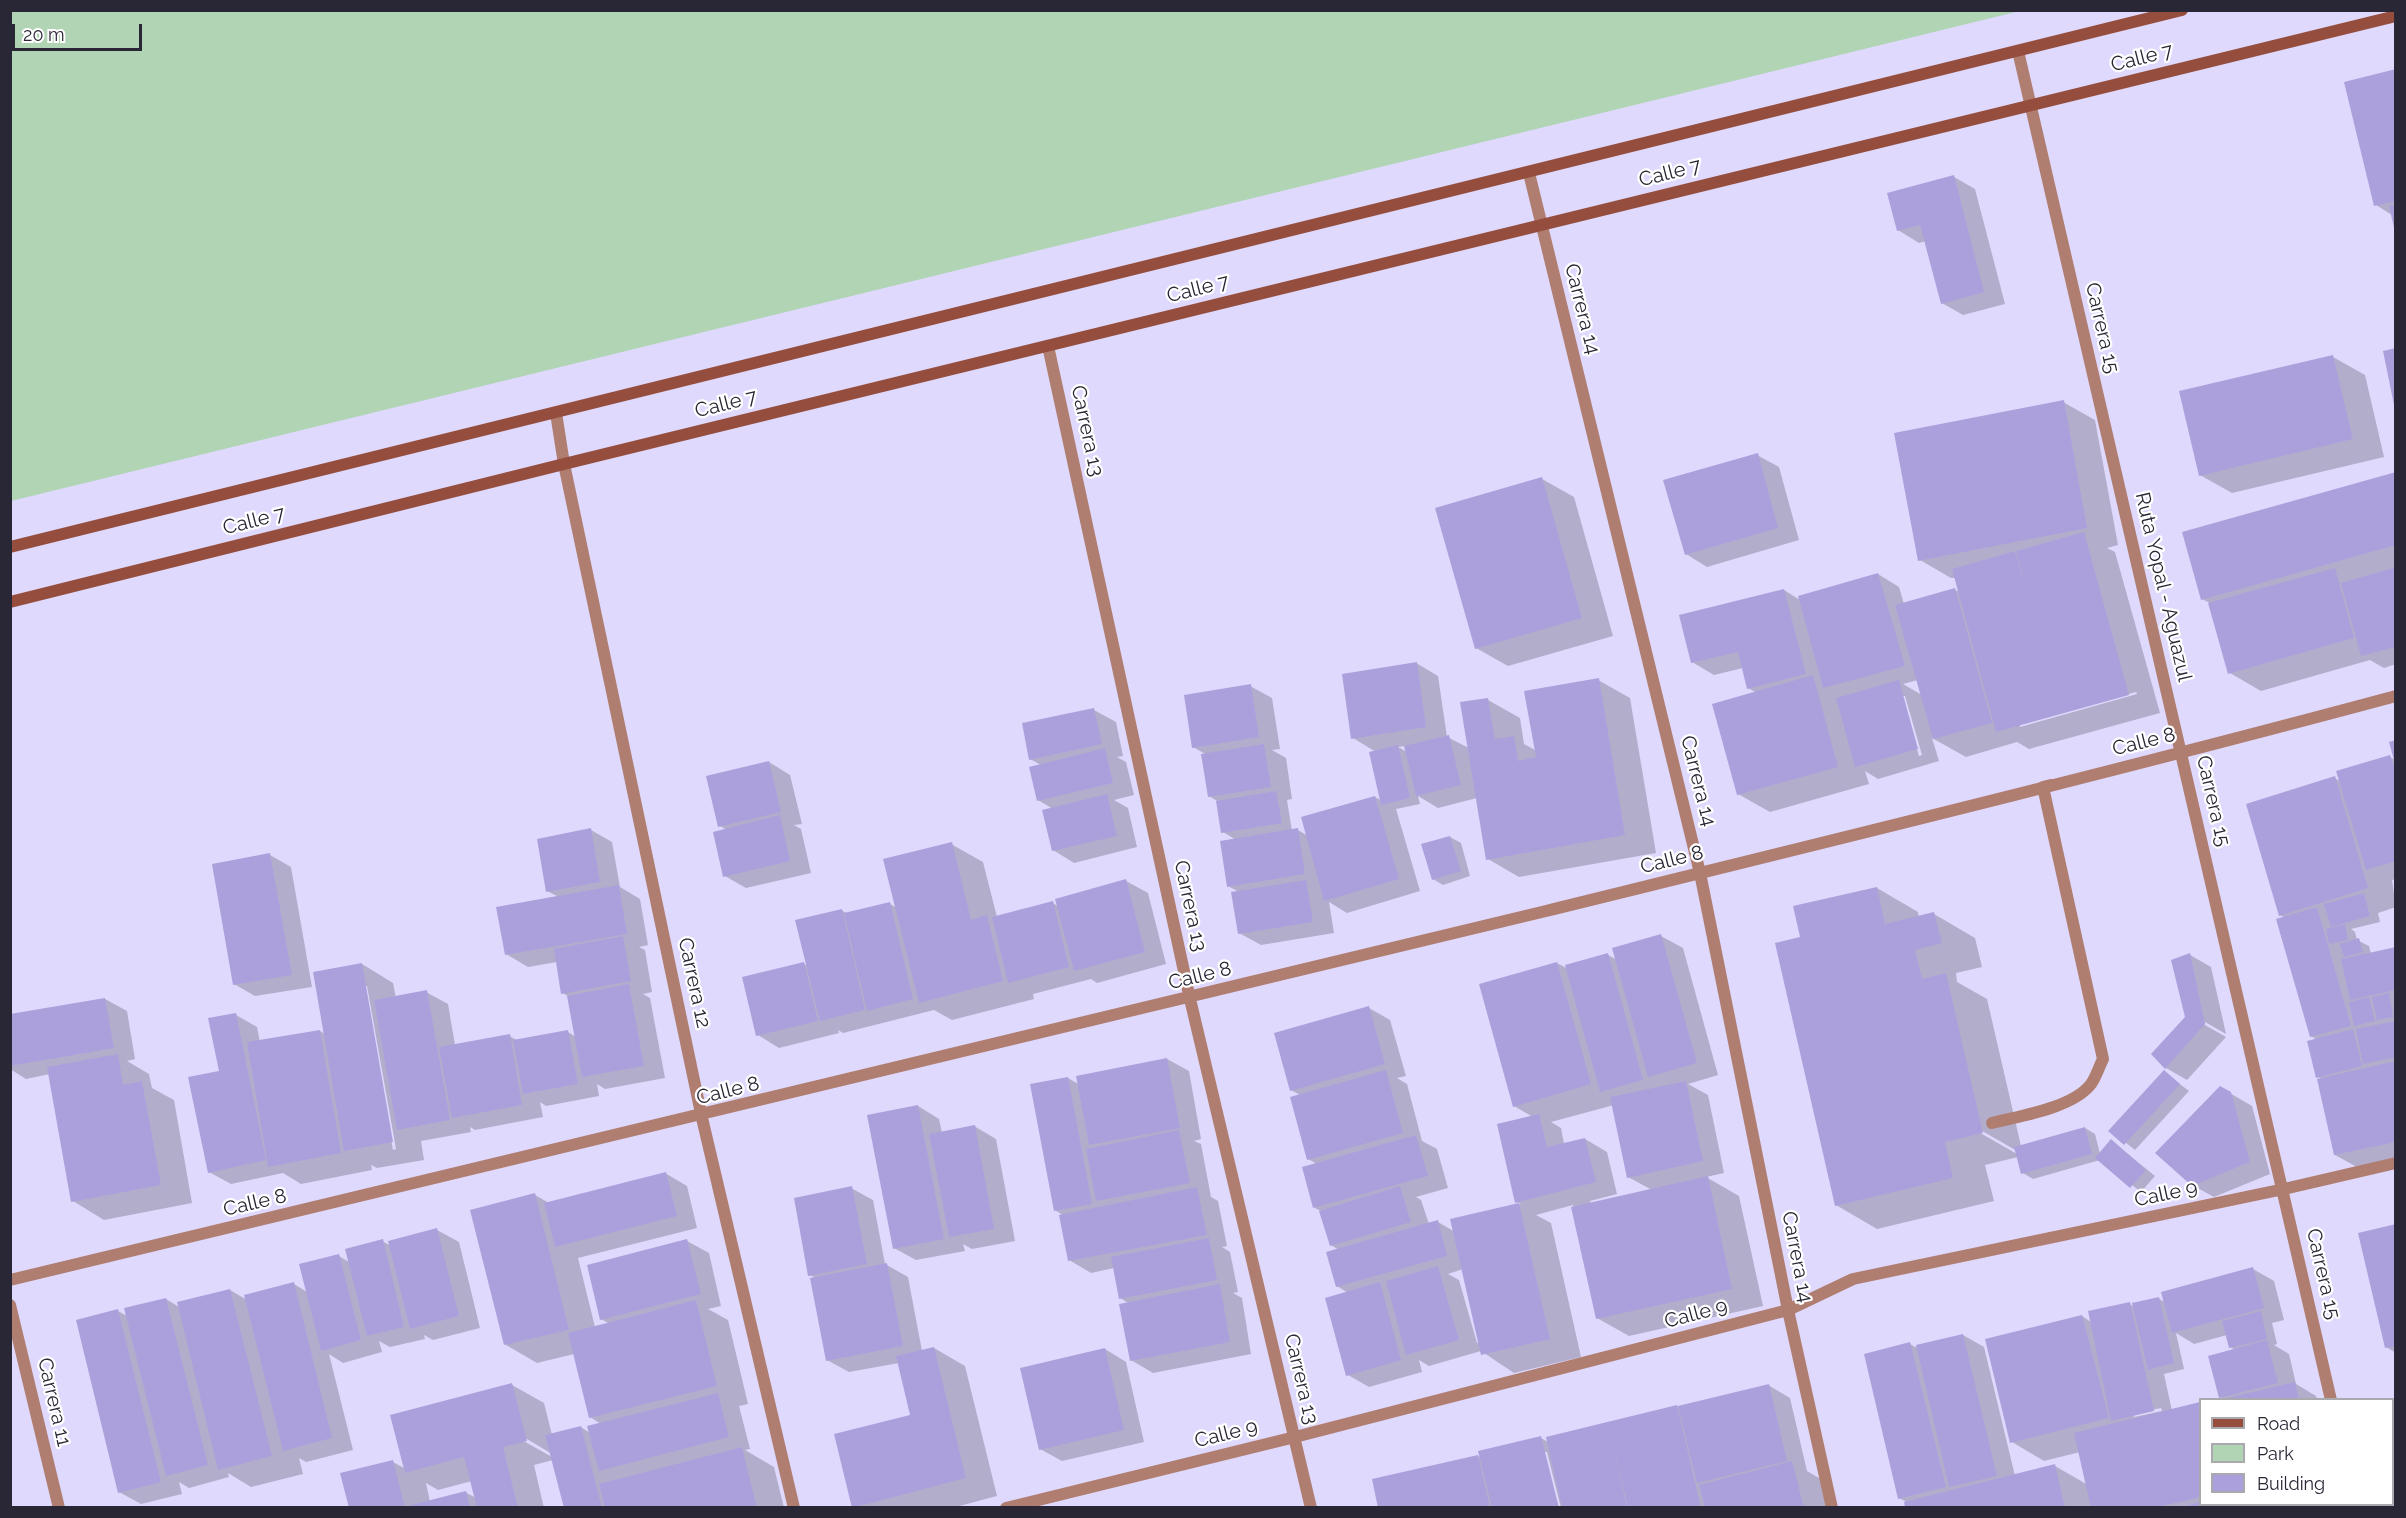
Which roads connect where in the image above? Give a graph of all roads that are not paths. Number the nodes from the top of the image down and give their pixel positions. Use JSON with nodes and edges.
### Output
{"nodes":[{"id":1,"x":2182,"y":10,"type":"edge"},
{"id":2,"x":2396,"y":16,"type":"edge"},
{"id":3,"x":2018,"y":51,"type":"junction"},
{"id":4,"x":2030,"y":106,"type":"junction"},
{"id":5,"x":1529,"y":173,"type":"junction"},
{"id":6,"x":1541,"y":225,"type":"junction"},
{"id":7,"x":1048,"y":346,"type":"junction"},
{"id":8,"x":556,"y":413,"type":"junction"},
{"id":9,"x":564,"y":464,"type":"junction"},
{"id":10,"x":10,"y":547,"type":"edge"},
{"id":11,"x":10,"y":602,"type":"edge"},
{"id":12,"x":2396,"y":696,"type":"edge"},
{"id":13,"x":2182,"y":753,"type":"junction"},
{"id":14,"x":2043,"y":787,"type":"junction"},
{"id":15,"x":1700,"y":873,"type":"junction"},
{"id":16,"x":1190,"y":999,"type":"junction"},
{"id":17,"x":702,"y":1118,"type":"junction"},
{"id":18,"x":1992,"y":1123,"type":"dead end"},
{"id":19,"x":2396,"y":1163,"type":"edge"},
{"id":20,"x":2284,"y":1190,"type":"junction"},
{"id":21,"x":10,"y":1280,"type":"edge"},
{"id":22,"x":10,"y":1305,"type":"edge"},
{"id":23,"x":1788,"y":1310,"type":"junction"},
{"id":24,"x":2331,"y":1398,"type":"edge"},
{"id":25,"x":1295,"y":1437,"type":"junction"},
{"id":26,"x":59,"y":1508,"type":"edge"},
{"id":27,"x":794,"y":1508,"type":"edge"},
{"id":28,"x":1006,"y":1508,"type":"edge"},
{"id":29,"x":1311,"y":1508,"type":"edge"},
{"id":30,"x":1832,"y":1508,"type":"edge"}],
"edges":[{"from":1,"to":3,"type":"street"},
{"from":2,"to":4,"type":"main road","name":"Calle 7"},
{"from":3,"to":4,"type":"street","name":"Ruta Yopal - Aguazul"},
{"from":3,"to":5,"type":"main road","name":"Calle 7"},
{"from":4,"to":6,"type":"main road","name":"Calle 7"},
{"from":4,"to":13,"type":"street","name":"Ruta Yopal - Aguazul"},
{"from":5,"to":6,"type":"street","name":"Carrera 14"},
{"from":5,"to":8,"type":"main road","name":"Calle 7"},
{"from":6,"to":7,"type":"main road","name":"Calle 7"},
{"from":6,"to":15,"type":"street","name":"Carrera 14"},
{"from":7,"to":9,"type":"main road","name":"Calle 7"},
{"from":7,"to":16,"type":"street","name":"Carrera 13"},
{"from":8,"to":9,"type":"street","name":"Carrera 12"},
{"from":8,"to":10,"type":"main road","name":"Calle 7"},
{"from":9,"to":11,"type":"main road","name":"Calle 7"},
{"from":9,"to":17,"type":"street","name":"Carrera 12"},
{"from":12,"to":13,"type":"street","name":"Calle 8"},
{"from":13,"to":14,"type":"street"},
{"from":13,"to":20,"type":"street","name":"Carrera 15"},
{"from":14,"to":15,"type":"street","name":"Calle 8"},
{"from":14,"to":18,"type":"street"},
{"from":15,"to":16,"type":"street","name":"Calle 8"},
{"from":15,"to":23,"type":"street","name":"Carrera 14"},
{"from":16,"to":17,"type":"street","name":"Calle 8"},
{"from":16,"to":25,"type":"street","name":"Carrera 13"},
{"from":17,"to":21,"type":"street","name":"Calle 8"},
{"from":17,"to":27,"type":"street","name":"Carrera 12"},
{"from":19,"to":20,"type":"street","name":"Calle 9"},
{"from":20,"to":23,"type":"street","name":"Calle 9"},
{"from":20,"to":24,"type":"street","name":"Carrera 15"},
{"from":22,"to":26,"type":"street","name":"Carrera 11"},
{"from":23,"to":25,"type":"street","name":"Calle 9"},
{"from":23,"to":30,"type":"street","name":"Carrera 14"},
{"from":25,"to":28,"type":"street","name":"Calle 9"},
{"from":25,"to":29,"type":"street","name":"Carrera 13"}]}
